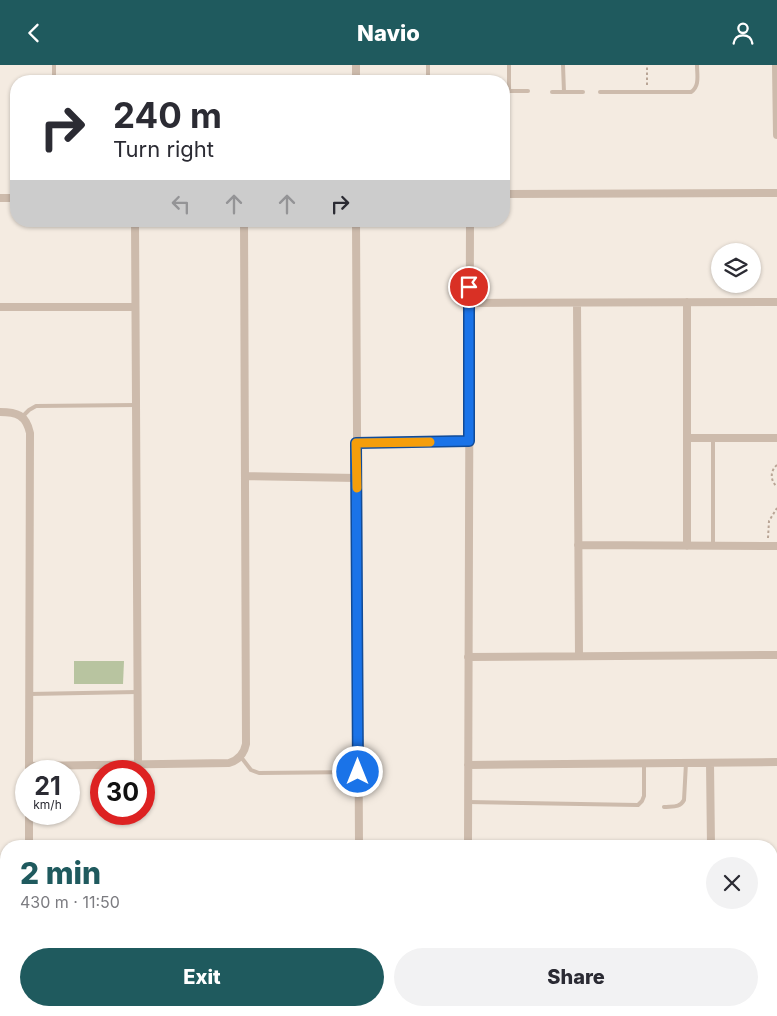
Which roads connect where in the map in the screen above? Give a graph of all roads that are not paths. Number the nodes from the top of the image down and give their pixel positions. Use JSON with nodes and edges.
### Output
{"nodes":[{"id":1,"x":563,"y":65,"type":"edge"},
{"id":2,"x":697,"y":65,"type":"edge"},
{"id":3,"x":776,"y":65,"type":"edge"},
{"id":4,"x":510,"y":91,"type":"edge"},
{"id":5,"x":528,"y":91,"type":"dead end"},
{"id":6,"x":552,"y":92,"type":"dead end"},
{"id":7,"x":564,"y":92,"type":"junction"},
{"id":8,"x":583,"y":92,"type":"dead end"},
{"id":9,"x":600,"y":92,"type":"dead end"},
{"id":10,"x":777,"y":135,"type":"edge"},
{"id":11,"x":510,"y":193,"type":"edge"},
{"id":12,"x":777,"y":193,"type":"edge"},
{"id":13,"x":135,"y":227,"type":"edge"},
{"id":14,"x":244,"y":227,"type":"edge"},
{"id":15,"x":356,"y":227,"type":"edge"},
{"id":16,"x":470,"y":227,"type":"edge"},
{"id":17,"x":687,"y":302,"type":"junction"},
{"id":18,"x":777,"y":302,"type":"edge"},
{"id":19,"x":469,"y":303,"type":"junction"},
{"id":20,"x":577,"y":303,"type":"junction"},
{"id":21,"x":0,"y":307,"type":"edge"},
{"id":22,"x":135,"y":307,"type":"junction"},
{"id":23,"x":136,"y":405,"type":"junction"},
{"id":24,"x":0,"y":412,"type":"edge"},
{"id":25,"x":22,"y":417,"type":"junction"},
{"id":26,"x":687,"y":437,"type":"junction"},
{"id":27,"x":713,"y":438,"type":"junction"},
{"id":28,"x":777,"y":438,"type":"edge"},
{"id":29,"x":469,"y":441,"type":"junction"},
{"id":30,"x":356,"y":443,"type":"junction"},
{"id":31,"x":245,"y":476,"type":"junction"},
{"id":32,"x":357,"y":478,"type":"junction"},
{"id":33,"x":578,"y":545,"type":"junction"},
{"id":34,"x":687,"y":546,"type":"junction"},
{"id":35,"x":713,"y":546,"type":"junction"},
{"id":36,"x":777,"y":546,"type":"edge"},
{"id":37,"x":777,"y":655,"type":"edge"},
{"id":38,"x":579,"y":656,"type":"junction"},
{"id":39,"x":468,"y":657,"type":"junction"},
{"id":40,"x":137,"y":692,"type":"junction"},
{"id":41,"x":29,"y":694,"type":"junction"},
{"id":42,"x":241,"y":757,"type":"junction"},
{"id":43,"x":29,"y":760,"type":"edge"},
{"id":44,"x":138,"y":760,"type":"edge"},
{"id":45,"x":777,"y":762,"type":"edge"},
{"id":46,"x":644,"y":763,"type":"junction"},
{"id":47,"x":686,"y":763,"type":"junction"},
{"id":48,"x":710,"y":763,"type":"junction"},
{"id":49,"x":155,"y":764,"type":"edge"},
{"id":50,"x":468,"y":765,"type":"junction"},
{"id":51,"x":358,"y":772,"type":"junction"},
{"id":52,"x":468,"y":802,"type":"junction"},
{"id":53,"x":664,"y":807,"type":"dead end"},
{"id":54,"x":29,"y":825,"type":"edge"},
{"id":55,"x":29,"y":840,"type":"edge"},
{"id":56,"x":358,"y":840,"type":"edge"},
{"id":57,"x":468,"y":840,"type":"edge"},
{"id":58,"x":711,"y":840,"type":"edge"}],
"edges":[{"from":1,"to":7,"type":"lane"},
{"from":2,"to":9,"type":"lane"},
{"from":3,"to":10,"type":"street"},
{"from":4,"to":5,"type":"lane"},
{"from":6,"to":7,"type":"lane"},
{"from":7,"to":8,"type":"lane"},
{"from":11,"to":12,"type":"street"},
{"from":13,"to":22,"type":"street"},
{"from":14,"to":31,"type":"street"},
{"from":15,"to":30,"type":"street"},
{"from":16,"to":19,"type":"street"},
{"from":17,"to":18,"type":"street"},
{"from":17,"to":20,"type":"street"},
{"from":17,"to":26,"type":"street"},
{"from":19,"to":20,"type":"street"},
{"from":19,"to":29,"type":"street"},
{"from":20,"to":33,"type":"street"},
{"from":21,"to":22,"type":"street"},
{"from":22,"to":23,"type":"street"},
{"from":23,"to":25,"type":"lane"},
{"from":23,"to":40,"type":"street"},
{"from":24,"to":25,"type":"street"},
{"from":25,"to":41,"type":"street"},
{"from":26,"to":27,"type":"street"},
{"from":26,"to":34,"type":"street"},
{"from":27,"to":28,"type":"street"},
{"from":27,"to":35,"type":"lane"},
{"from":29,"to":30,"type":"street"},
{"from":29,"to":39,"type":"street"},
{"from":30,"to":32,"type":"street"},
{"from":31,"to":32,"type":"street"},
{"from":31,"to":42,"type":"street"},
{"from":32,"to":51,"type":"street"},
{"from":33,"to":34,"type":"street"},
{"from":33,"to":38,"type":"street"},
{"from":34,"to":35,"type":"street"},
{"from":35,"to":36,"type":"street"},
{"from":37,"to":38,"type":"street"},
{"from":38,"to":39,"type":"street"},
{"from":39,"to":50,"type":"street"},
{"from":40,"to":41,"type":"lane"},
{"from":40,"to":44,"type":"street"},
{"from":41,"to":43,"type":"street"},
{"from":42,"to":49,"type":"street"},
{"from":42,"to":51,"type":"lane"},
{"from":45,"to":48,"type":"street"},
{"from":46,"to":47,"type":"street"},
{"from":46,"to":50,"type":"street"},
{"from":46,"to":52,"type":"lane"},
{"from":47,"to":48,"type":"street"},
{"from":47,"to":53,"type":"lane"},
{"from":48,"to":58,"type":"street"},
{"from":50,"to":52,"type":"street"},
{"from":51,"to":56,"type":"street"},
{"from":52,"to":57,"type":"street"},
{"from":54,"to":55,"type":"street"}]}
